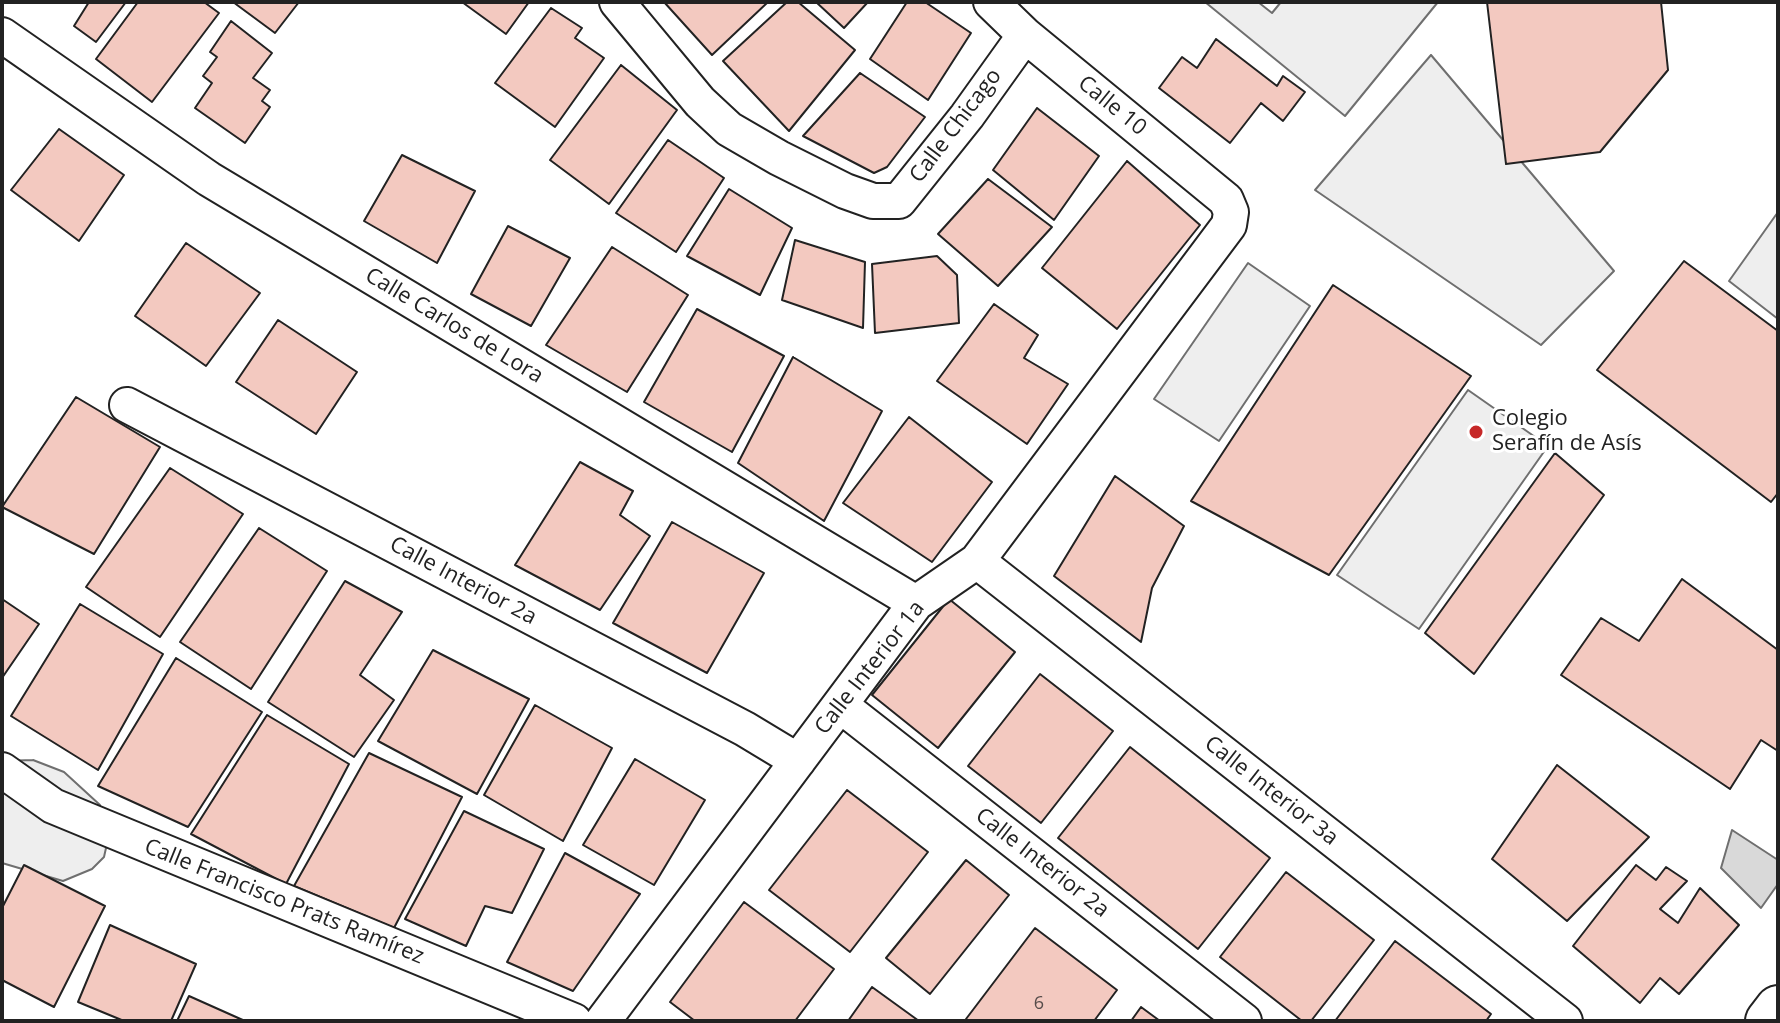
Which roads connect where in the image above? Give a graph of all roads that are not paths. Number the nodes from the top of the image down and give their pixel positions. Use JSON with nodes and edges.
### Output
{"nodes":[{"id":1,"x":617,"y":2,"type":"edge"},
{"id":2,"x":991,"y":2,"type":"edge"},
{"id":3,"x":2,"y":35,"type":"edge"},
{"id":4,"x":1025,"y":35,"type":"junction"},
{"id":5,"x":1231,"y":212,"type":"joint"},
{"id":6,"x":127,"y":405,"type":"dead end"},
{"id":7,"x":977,"y":561,"type":"junction"},
{"id":8,"x":916,"y":603,"type":"junction"},
{"id":9,"x":840,"y":705,"type":"junction"},
{"id":10,"x":798,"y":761,"type":"junction"},
{"id":11,"x":2,"y":770,"type":"edge"},
{"id":12,"x":1778,"y":1008,"type":"edge"},
{"id":13,"x":574,"y":1021,"type":"edge"},
{"id":14,"x":603,"y":1021,"type":"edge"},
{"id":15,"x":1244,"y":1021,"type":"edge"},
{"id":16,"x":1565,"y":1021,"type":"edge"},
{"id":17,"x":1768,"y":1021,"type":"edge"}],
"edges":[{"from":1,"to":4,"type":"street","name":"Calle Chicago"},
{"from":2,"to":4,"type":"street","name":"Calle 10"},
{"from":3,"to":8,"type":"street","name":"Calle Carlos de Lora"},
{"from":4,"to":5,"type":"street","name":"Calle 10"},
{"from":5,"to":7,"type":"street","name":"Calle Interior 1a"},
{"from":6,"to":10,"type":"street","name":"Calle Interior 2a"},
{"from":7,"to":8,"type":"street","name":"Calle Interior 1a"},
{"from":7,"to":16,"type":"street","name":"Calle Interior 3a"},
{"from":8,"to":9,"type":"street","name":"Calle Interior 1a"},
{"from":9,"to":10,"type":"street","name":"Calle Interior 1a"},
{"from":9,"to":15,"type":"street","name":"Calle Interior 2a"},
{"from":10,"to":14,"type":"street","name":"Calle Interior 1a"},
{"from":11,"to":13,"type":"street","name":"Calle Francisco Prats Ramírez"},
{"from":12,"to":17,"type":"street"}]}
